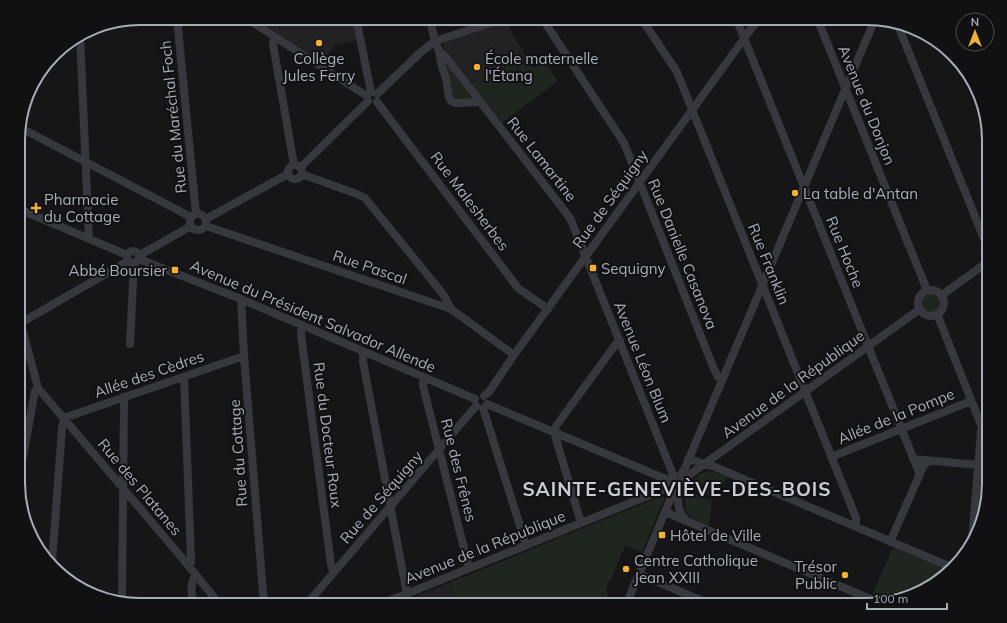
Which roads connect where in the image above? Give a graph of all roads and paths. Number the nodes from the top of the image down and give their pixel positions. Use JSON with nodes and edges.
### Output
{"nodes":[{"id":1,"x":178,"y":25,"type":"edge"},
{"id":2,"x":257,"y":25,"type":"edge"},
{"id":3,"x":357,"y":25,"type":"edge"},
{"id":4,"x":432,"y":25,"type":"edge"},
{"id":5,"x":484,"y":25,"type":"edge"},
{"id":6,"x":547,"y":25,"type":"edge"},
{"id":7,"x":646,"y":25,"type":"edge"},
{"id":8,"x":739,"y":25,"type":"edge"},
{"id":9,"x":754,"y":25,"type":"edge"},
{"id":10,"x":820,"y":25,"type":"edge"},
{"id":11,"x":872,"y":25,"type":"edge"},
{"id":12,"x":900,"y":30,"type":"edge"},
{"id":13,"x":274,"y":36,"type":"junction"},
{"id":14,"x":744,"y":39,"type":"junction"},
{"id":15,"x":80,"y":41,"type":"edge"},
{"id":16,"x":435,"y":41,"type":"junction"},
{"id":17,"x":440,"y":50,"type":"junction"},
{"id":18,"x":845,"y":88,"type":"junction"},
{"id":19,"x":372,"y":97,"type":"junction"},
{"id":20,"x":481,"y":102,"type":"junction"},
{"id":21,"x":692,"y":111,"type":"junction"},
{"id":22,"x":26,"y":130,"type":"edge"},
{"id":23,"x":86,"y":162,"type":"junction"},
{"id":24,"x":298,"y":169,"type":"junction"},
{"id":25,"x":288,"y":174,"type":"junction"},
{"id":26,"x":639,"y":182,"type":"junction"},
{"id":27,"x":804,"y":187,"type":"junction"},
{"id":28,"x":25,"y":212,"type":"edge"},
{"id":29,"x":194,"y":215,"type":"junction"},
{"id":30,"x":206,"y":222,"type":"junction"},
{"id":31,"x":191,"y":226,"type":"junction"},
{"id":32,"x":982,"y":234,"type":"edge"},
{"id":33,"x":89,"y":239,"type":"junction"},
{"id":34,"x":586,"y":257,"type":"junction"},
{"id":35,"x":134,"y":259,"type":"junction"},
{"id":36,"x":982,"y":267,"type":"edge"},
{"id":37,"x":762,"y":285,"type":"junction"},
{"id":38,"x":927,"y":290,"type":"junction"},
{"id":39,"x":942,"y":295,"type":"junction"},
{"id":40,"x":241,"y":299,"type":"junction"},
{"id":41,"x":451,"y":309,"type":"junction"},
{"id":42,"x":548,"y":309,"type":"junction"},
{"id":43,"x":920,"y":310,"type":"junction"},
{"id":44,"x":937,"y":314,"type":"junction"},
{"id":45,"x":25,"y":318,"type":"edge"},
{"id":46,"x":302,"y":325,"type":"junction"},
{"id":47,"x":25,"y":340,"type":"edge"},
{"id":48,"x":620,"y":341,"type":"junction"},
{"id":49,"x":130,"y":344,"type":"dead end"},
{"id":50,"x":868,"y":347,"type":"junction"},
{"id":51,"x":363,"y":351,"type":"junction"},
{"id":52,"x":514,"y":355,"type":"junction"},
{"id":53,"x":244,"y":356,"type":"junction"},
{"id":54,"x":184,"y":377,"type":"junction"},
{"id":55,"x":424,"y":378,"type":"junction"},
{"id":56,"x":722,"y":379,"type":"junction"},
{"id":57,"x":38,"y":388,"type":"junction"},
{"id":58,"x":805,"y":392,"type":"junction"},
{"id":59,"x":123,"y":397,"type":"junction"},
{"id":60,"x":971,"y":401,"type":"junction"},
{"id":61,"x":481,"y":403,"type":"junction"},
{"id":62,"x":64,"y":418,"type":"junction"},
{"id":63,"x":982,"y":428,"type":"joint"},
{"id":64,"x":901,"y":429,"type":"junction"},
{"id":65,"x":554,"y":432,"type":"junction"},
{"id":66,"x":25,"y":445,"type":"edge"},
{"id":67,"x":439,"y":450,"type":"junction"},
{"id":68,"x":831,"y":457,"type":"junction"},
{"id":69,"x":688,"y":459,"type":"junction"},
{"id":70,"x":913,"y":459,"type":"junction"},
{"id":71,"x":932,"y":461,"type":"junction"},
{"id":72,"x":705,"y":464,"type":"junction"},
{"id":73,"x":978,"y":465,"type":"junction"},
{"id":74,"x":982,"y":465,"type":"edge"},
{"id":75,"x":920,"y":474,"type":"junction"},
{"id":76,"x":674,"y":484,"type":"junction"},
{"id":77,"x":123,"y":488,"type":"junction"},
{"id":78,"x":390,"y":507,"type":"junction"},
{"id":79,"x":665,"y":512,"type":"junction"},
{"id":80,"x":688,"y":522,"type":"junction"},
{"id":81,"x":581,"y":523,"type":"junction"},
{"id":82,"x":856,"y":527,"type":"junction"},
{"id":83,"x":973,"y":527,"type":"edge"},
{"id":84,"x":890,"y":542,"type":"junction"},
{"id":85,"x":526,"y":545,"type":"junction"},
{"id":86,"x":53,"y":557,"type":"edge"},
{"id":87,"x":188,"y":565,"type":"junction"},
{"id":88,"x":947,"y":565,"type":"edge"},
{"id":89,"x":469,"y":568,"type":"junction"},
{"id":90,"x":334,"y":572,"type":"junction"},
{"id":91,"x":639,"y":574,"type":"junction"},
{"id":92,"x":196,"y":575,"type":"junction"},
{"id":93,"x":407,"y":594,"type":"junction"},
{"id":94,"x":122,"y":596,"type":"edge"},
{"id":95,"x":193,"y":598,"type":"edge"},
{"id":96,"x":214,"y":598,"type":"edge"},
{"id":97,"x":263,"y":598,"type":"edge"},
{"id":98,"x":312,"y":598,"type":"edge"},
{"id":99,"x":397,"y":598,"type":"edge"},
{"id":100,"x":408,"y":598,"type":"edge"},
{"id":101,"x":629,"y":598,"type":"edge"},
{"id":102,"x":696,"y":598,"type":"edge"},
{"id":103,"x":857,"y":598,"type":"edge"}],
"edges":[{"from":1,"to":29,"type":"street","name":"Rue du Maréchal Foch"},
{"from":2,"to":13,"type":"street"},
{"from":3,"to":19,"type":"street"},
{"from":4,"to":16,"type":"street","name":"Rue Lamartine"},
{"from":5,"to":16,"type":"street"},
{"from":6,"to":26,"type":"street","name":"Rue Danielle Casanova"},
{"from":7,"to":21,"type":"street","name":"Rue Franklin"},
{"from":8,"to":14,"type":"street","name":"Rue Hoche"},
{"from":9,"to":14,"type":"street","name":"Rue de Séquigny"},
{"from":10,"to":18,"type":"street","name":"Avenue du Donjon"},
{"from":11,"to":18,"type":"street"},
{"from":12,"to":32,"type":"street"},
{"from":13,"to":19,"type":"street"},
{"from":13,"to":24,"type":"street"},
{"from":14,"to":21,"type":"street","name":"Rue de Séquigny"},
{"from":14,"to":27,"type":"street","name":"Rue Hoche"},
{"from":15,"to":23,"type":"street"},
{"from":16,"to":17,"type":"street","name":"Rue Lamartine"},
{"from":16,"to":19,"type":"street"},
{"from":17,"to":20,"type":"street","name":"Rue Lamartine"},
{"from":17,"to":20,"type":"street","name":"Rue Lamartine"},
{"from":18,"to":27,"type":"street"},
{"from":18,"to":38,"type":"street","name":"Avenue du Donjon"},
{"from":19,"to":24,"type":"street"},
{"from":19,"to":42,"type":"street","name":"Rue Malesherbes"},
{"from":20,"to":34,"type":"street","name":"Rue Lamartine"},
{"from":21,"to":26,"type":"street","name":"Rue de Séquigny"},
{"from":21,"to":37,"type":"street","name":"Rue Franklin"},
{"from":22,"to":23,"type":"street"},
{"from":23,"to":29,"type":"street"},
{"from":23,"to":33,"type":"street"},
{"from":24,"to":25,"type":"street"},
{"from":24,"to":25,"type":"street"},
{"from":24,"to":41,"type":"street"},
{"from":25,"to":30,"type":"street"},
{"from":26,"to":34,"type":"street","name":"Rue de Séquigny"},
{"from":26,"to":56,"type":"street","name":"Rue Danielle Casanova"},
{"from":27,"to":37,"type":"street"},
{"from":27,"to":50,"type":"street","name":"Rue Hoche"},
{"from":28,"to":33,"type":"street","name":"Avenue du Président Salvador Allende"},
{"from":29,"to":30,"type":"street"},
{"from":29,"to":31,"type":"street"},
{"from":30,"to":31,"type":"street"},
{"from":30,"to":41,"type":"street","name":"Rue Pascal"},
{"from":31,"to":35,"type":"street"},
{"from":33,"to":35,"type":"street","name":"Avenue du Président Salvador Allende"},
{"from":34,"to":42,"type":"street","name":"Rue de Séquigny"},
{"from":34,"to":48,"type":"street","name":"Avenue Léon Blum"},
{"from":35,"to":40,"type":"street","name":"Avenue du Président Salvador Allende"},
{"from":35,"to":45,"type":"street"},
{"from":35,"to":49,"type":"street"},
{"from":36,"to":39,"type":"street"},
{"from":37,"to":56,"type":"street"},
{"from":37,"to":58,"type":"street","name":"Rue Franklin"},
{"from":38,"to":39,"type":"street"},
{"from":38,"to":43,"type":"street"},
{"from":39,"to":44,"type":"street"},
{"from":40,"to":46,"type":"street","name":"Avenue du Président Salvador Allende"},
{"from":40,"to":53,"type":"street","name":"Rue du Cottage"},
{"from":41,"to":52,"type":"street","name":"Rue Pascal"},
{"from":42,"to":52,"type":"street","name":"Rue de Séquigny"},
{"from":43,"to":44,"type":"street"},
{"from":43,"to":50,"type":"street","name":"Avenue de la République"},
{"from":44,"to":60,"type":"street"},
{"from":46,"to":51,"type":"street","name":"Avenue du Président Salvador Allende"},
{"from":46,"to":90,"type":"street","name":"Rue du Docteur Roux"},
{"from":47,"to":57,"type":"street"},
{"from":48,"to":65,"type":"street"},
{"from":48,"to":76,"type":"street","name":"Avenue Léon Blum"},
{"from":50,"to":58,"type":"street","name":"Avenue de la République"},
{"from":50,"to":64,"type":"street","name":"Rue Hoche"},
{"from":51,"to":55,"type":"street","name":"Avenue du Président Salvador Allende"},
{"from":51,"to":78,"type":"street"},
{"from":52,"to":61,"type":"street","name":"Rue de Séquigny"},
{"from":53,"to":54,"type":"street","name":"Allée des Cèdres"},
{"from":53,"to":97,"type":"street","name":"Rue du Cottage"},
{"from":54,"to":59,"type":"street","name":"Allée des Cèdres"},
{"from":54,"to":87,"type":"street"},
{"from":55,"to":61,"type":"street","name":"Avenue du Président Salvador Allende"},
{"from":55,"to":67,"type":"street","name":"Rue des Frênes"},
{"from":56,"to":69,"type":"street"},
{"from":57,"to":62,"type":"street","name":"Rue des Platanes"},
{"from":57,"to":66,"type":"street"},
{"from":58,"to":68,"type":"street","name":"Rue Franklin"},
{"from":58,"to":72,"type":"street","name":"Avenue de la République"},
{"from":59,"to":62,"type":"street","name":"Allée des Cèdres"},
{"from":59,"to":77,"type":"street"},
{"from":60,"to":63,"type":"street"},
{"from":60,"to":64,"type":"street","name":"Allée de la Pompe"},
{"from":61,"to":65,"type":"street","name":"Avenue du Président Salvador Allende"},
{"from":61,"to":67,"type":"street","name":"Rue de Séquigny"},
{"from":61,"to":85,"type":"street"},
{"from":62,"to":77,"type":"street","name":"Rue des Platanes"},
{"from":62,"to":86,"type":"street"},
{"from":63,"to":73,"type":"street"},
{"from":64,"to":68,"type":"street","name":"Allée de la Pompe"},
{"from":64,"to":70,"type":"street","name":"Rue Hoche"},
{"from":65,"to":76,"type":"street","name":"Avenue du Président Salvador Allende"},
{"from":65,"to":81,"type":"street"},
{"from":67,"to":78,"type":"street","name":"Rue de Séquigny"},
{"from":67,"to":89,"type":"street","name":"Rue des Frênes"},
{"from":68,"to":82,"type":"street","name":"Rue Franklin"},
{"from":69,"to":72,"type":"street"},
{"from":69,"to":76,"type":"street"},
{"from":70,"to":71,"type":"street"},
{"from":70,"to":75,"type":"street","name":"Rue Hoche"},
{"from":71,"to":73,"type":"street"},
{"from":71,"to":75,"type":"street"},
{"from":72,"to":76,"type":"street","name":"Avenue de la République"},
{"from":72,"to":82,"type":"street"},
{"from":73,"to":74,"type":"street"},
{"from":73,"to":83,"type":"street"},
{"from":75,"to":84,"type":"street"},
{"from":76,"to":79,"type":"street"},
{"from":76,"to":80,"type":"street","name":"Avenue Léon Blum"},
{"from":76,"to":81,"type":"street","name":"Avenue de la République"},
{"from":77,"to":87,"type":"street","name":"Rue des Platanes"},
{"from":77,"to":94,"type":"street"},
{"from":78,"to":90,"type":"street","name":"Rue de Séquigny"},
{"from":78,"to":93,"type":"street"},
{"from":79,"to":80,"type":"street"},
{"from":79,"to":91,"type":"street"},
{"from":80,"to":103,"type":"street"},
{"from":81,"to":85,"type":"street","name":"Avenue de la République"},
{"from":82,"to":84,"type":"street"},
{"from":84,"to":88,"type":"street"},
{"from":85,"to":89,"type":"street","name":"Avenue de la République"},
{"from":87,"to":92,"type":"street","name":"Rue des Platanes"},
{"from":89,"to":93,"type":"street","name":"Avenue de la République"},
{"from":90,"to":98,"type":"street","name":"Rue de Séquigny"},
{"from":91,"to":101,"type":"street"},
{"from":91,"to":102,"type":"street"},
{"from":92,"to":95,"type":"street"},
{"from":92,"to":96,"type":"street","name":"Rue des Platanes"},
{"from":93,"to":99,"type":"street","name":"Avenue de la République"},
{"from":93,"to":100,"type":"street"}]}
